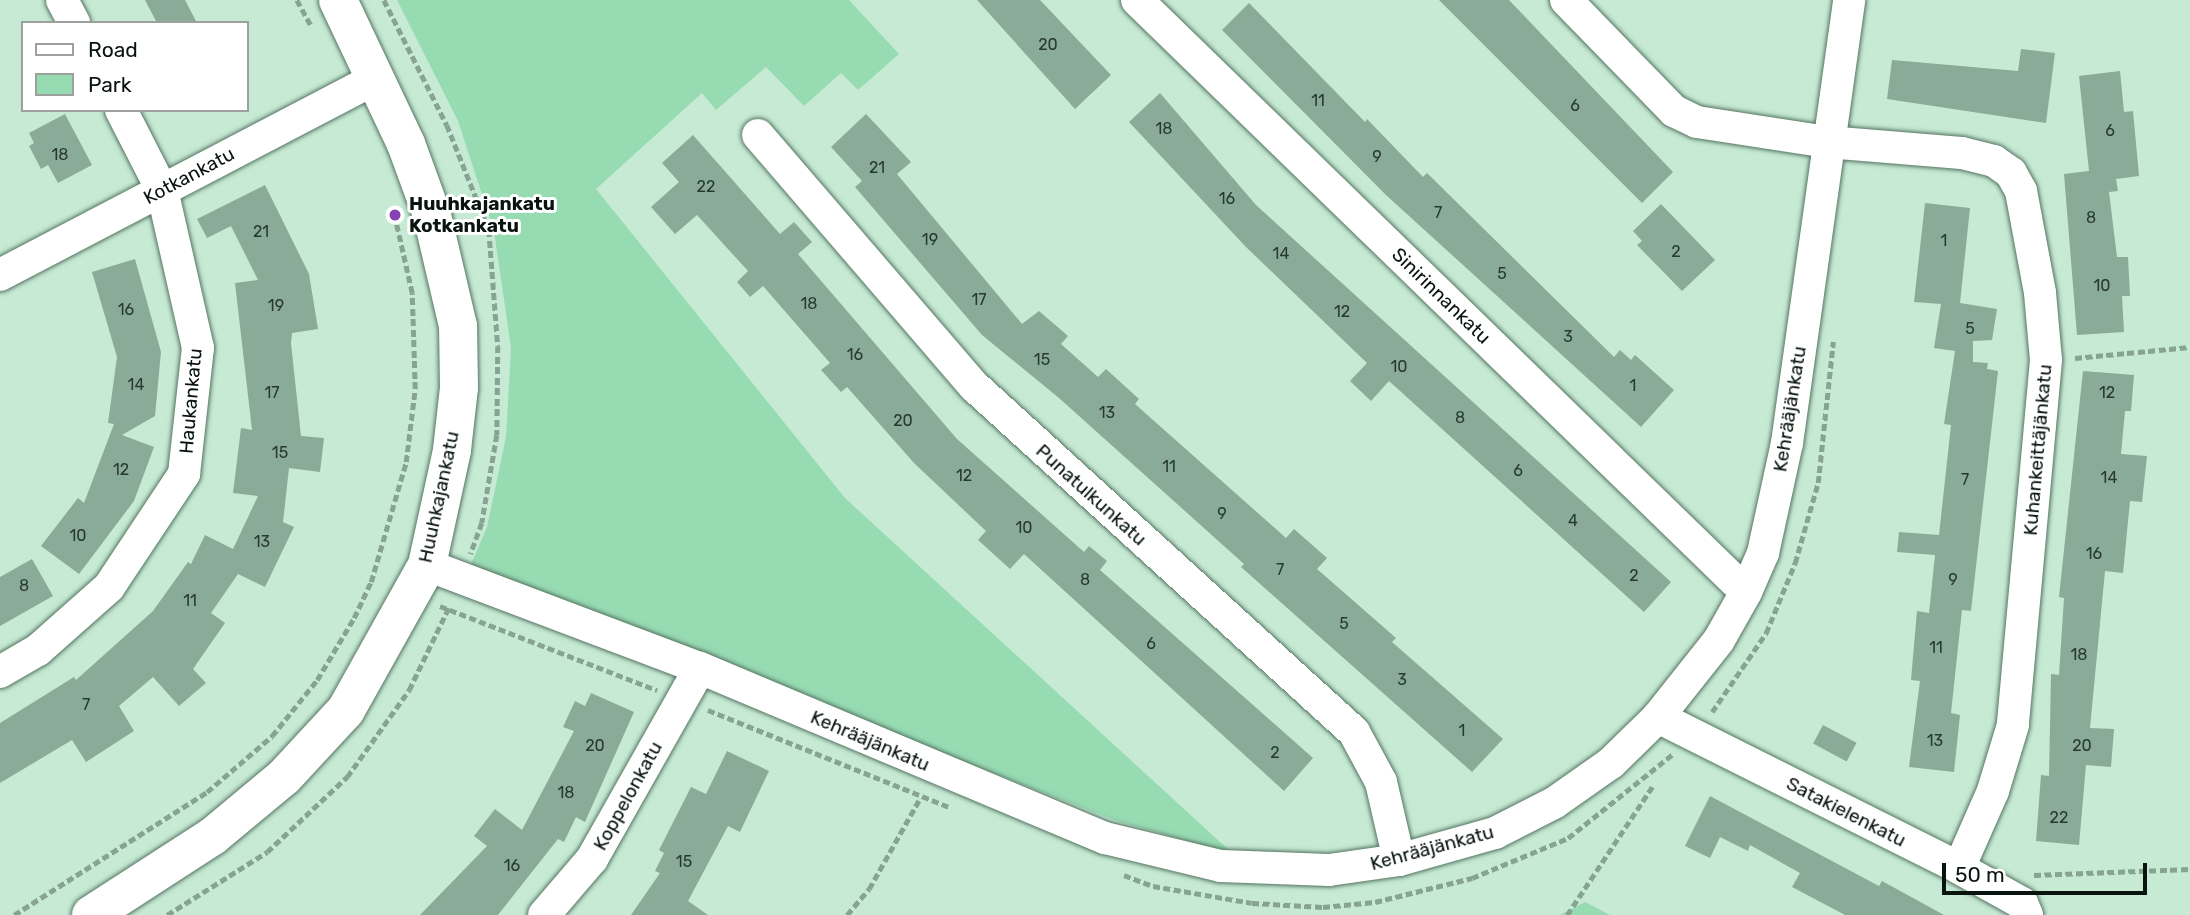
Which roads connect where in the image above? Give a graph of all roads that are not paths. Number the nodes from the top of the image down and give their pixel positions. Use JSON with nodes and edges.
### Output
{"nodes":[{"id":1,"x":62,"y":0,"type":"edge"},
{"id":2,"x":338,"y":0,"type":"edge"},
{"id":3,"x":1137,"y":0,"type":"edge"},
{"id":4,"x":1566,"y":0,"type":"edge"},
{"id":5,"x":1849,"y":0,"type":"edge"},
{"id":6,"x":73,"y":21,"type":"edge"},
{"id":7,"x":377,"y":78,"type":"junction"},
{"id":8,"x":122,"y":112,"type":"edge"},
{"id":9,"x":758,"y":135,"type":"dead end"},
{"id":10,"x":1827,"y":142,"type":"junction"},
{"id":11,"x":162,"y":190,"type":"junction"},
{"id":12,"x":0,"y":275,"type":"edge"},
{"id":13,"x":427,"y":565,"type":"junction"},
{"id":14,"x":1746,"y":592,"type":"junction"},
{"id":15,"x":700,"y":668,"type":"junction"},
{"id":16,"x":0,"y":672,"type":"edge"},
{"id":17,"x":1658,"y":717,"type":"junction"},
{"id":18,"x":1399,"y":860,"type":"junction"},
{"id":19,"x":1959,"y":869,"type":"junction"},
{"id":20,"x":91,"y":915,"type":"edge"},
{"id":21,"x":544,"y":915,"type":"edge"},
{"id":22,"x":2027,"y":915,"type":"edge"}],
"edges":[{"from":1,"to":6,"type":"street"},
{"from":2,"to":7,"type":"street","name":"Huuhkajankatu"},
{"from":3,"to":14,"type":"street","name":"Sinirinnankatu"},
{"from":4,"to":10,"type":"street"},
{"from":5,"to":10,"type":"street","name":"Kehrääjänkatu"},
{"from":7,"to":11,"type":"street","name":"Kotkankatu"},
{"from":7,"to":13,"type":"street","name":"Huuhkajankatu"},
{"from":8,"to":11,"type":"street","name":"Haukankatu"},
{"from":9,"to":18,"type":"street","name":"Punatulkunkatu"},
{"from":10,"to":14,"type":"street","name":"Kehrääjänkatu"},
{"from":10,"to":19,"type":"street","name":"Kuhankeittäjänkatu"},
{"from":11,"to":12,"type":"street","name":"Kotkankatu"},
{"from":11,"to":16,"type":"street","name":"Haukankatu"},
{"from":13,"to":15,"type":"street","name":"Kehrääjänkatu"},
{"from":13,"to":20,"type":"street","name":"Huuhkajankatu"},
{"from":14,"to":17,"type":"street","name":"Kehrääjänkatu"},
{"from":15,"to":18,"type":"street","name":"Kehrääjänkatu"},
{"from":15,"to":21,"type":"street","name":"Koppelonkatu"},
{"from":17,"to":18,"type":"street","name":"Kehrääjänkatu"},
{"from":17,"to":19,"type":"street","name":"Satakielenkatu"},
{"from":19,"to":22,"type":"street","name":"Satakielenkatu"}]}
